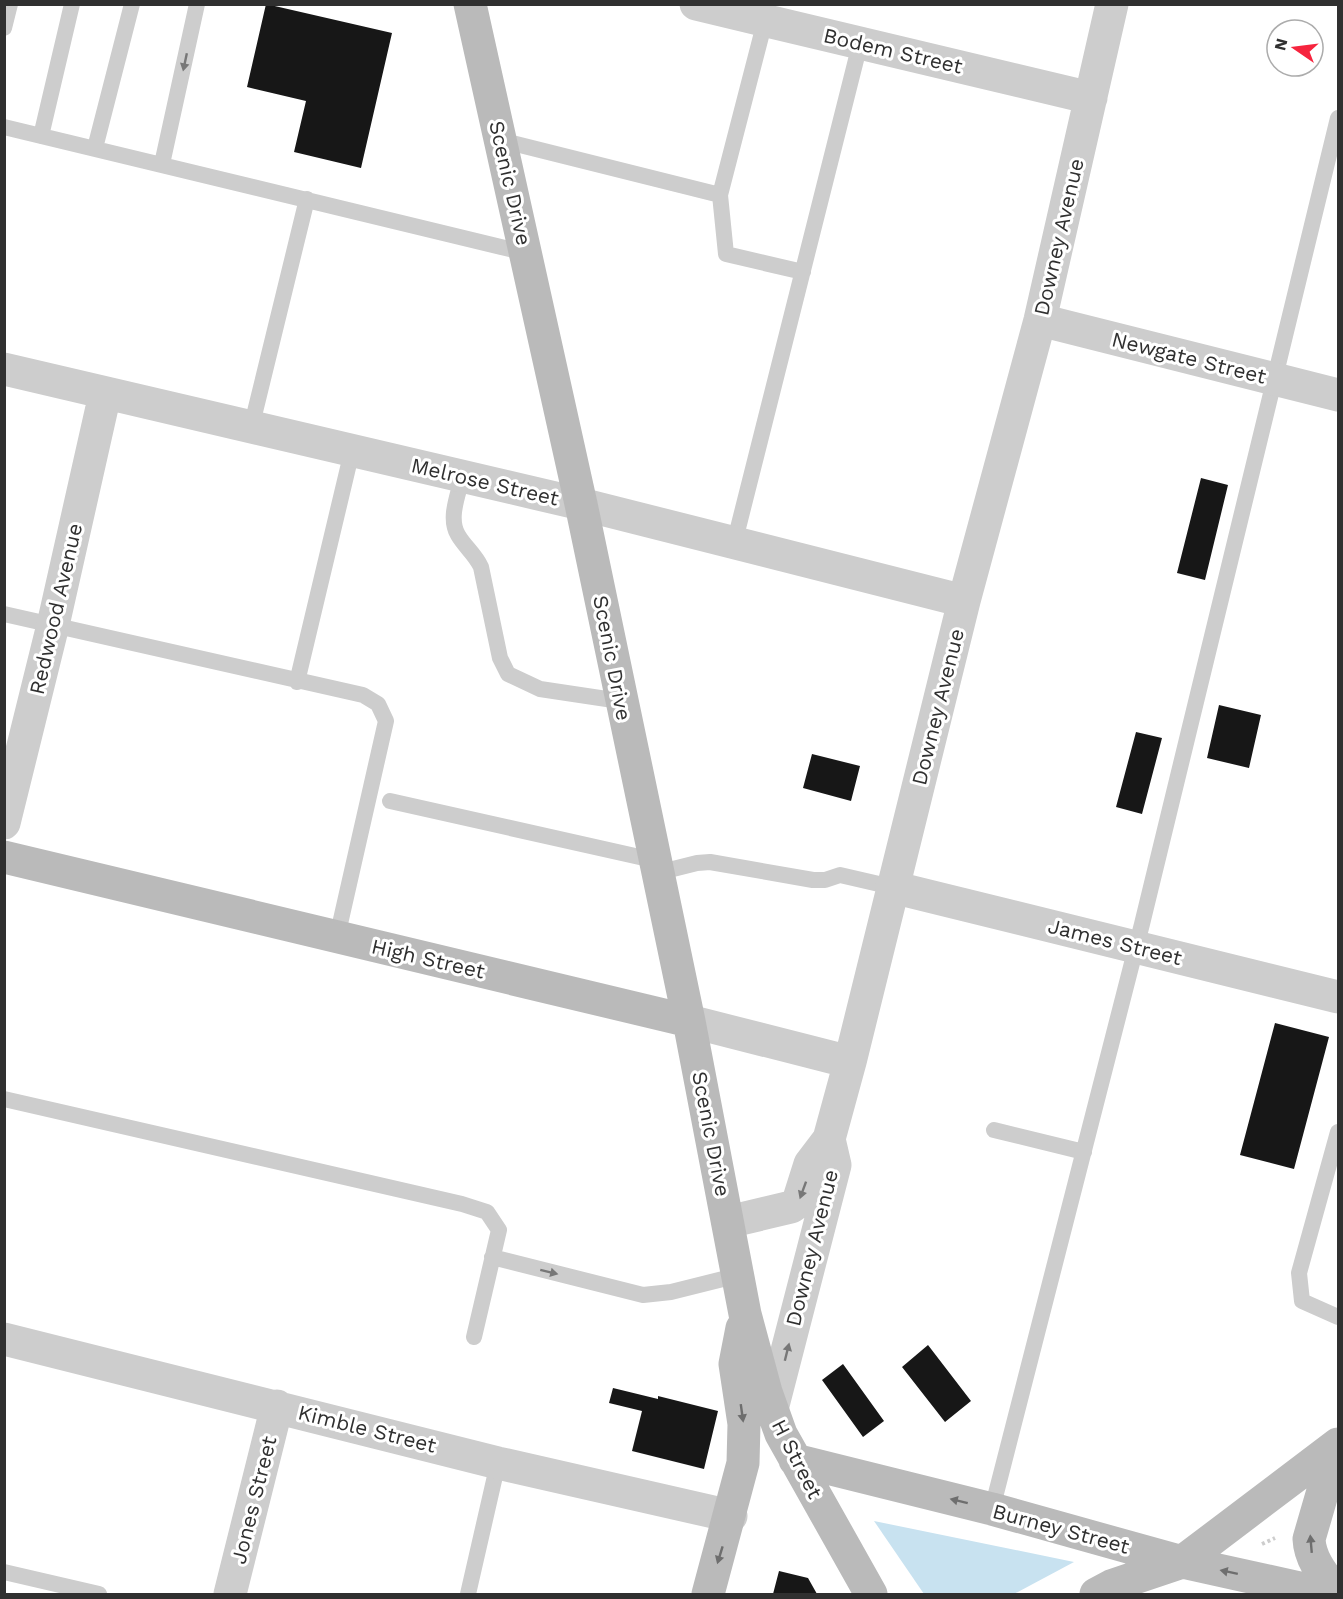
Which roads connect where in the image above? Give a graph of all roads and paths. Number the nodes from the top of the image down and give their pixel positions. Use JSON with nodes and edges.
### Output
{"nodes":[{"id":1,"x":10,"y":4,"type":"edge"},
{"id":2,"x":72,"y":4,"type":"edge"},
{"id":3,"x":132,"y":4,"type":"edge"},
{"id":4,"x":197,"y":4,"type":"edge"},
{"id":5,"x":470,"y":4,"type":"edge"},
{"id":6,"x":696,"y":4,"type":"edge"},
{"id":7,"x":1112,"y":4,"type":"edge"},
{"id":8,"x":765,"y":21,"type":"junction"},
{"id":9,"x":4,"y":28,"type":"edge"},
{"id":10,"x":860,"y":44,"type":"junction"},
{"id":11,"x":1091,"y":98,"type":"junction"},
{"id":12,"x":1338,"y":118,"type":"edge"},
{"id":13,"x":4,"y":127,"type":"edge"},
{"id":14,"x":41,"y":136,"type":"junction"},
{"id":15,"x":501,"y":140,"type":"junction"},
{"id":16,"x":95,"y":148,"type":"junction"},
{"id":17,"x":162,"y":164,"type":"junction"},
{"id":18,"x":720,"y":195,"type":"junction"},
{"id":19,"x":307,"y":199,"type":"junction"},
{"id":20,"x":526,"y":253,"type":"junction"},
{"id":21,"x":803,"y":272,"type":"junction"},
{"id":22,"x":1040,"y":320,"type":"junction"},
{"id":23,"x":4,"y":369,"type":"edge"},
{"id":24,"x":1276,"y":380,"type":"junction"},
{"id":25,"x":105,"y":394,"type":"junction"},
{"id":26,"x":1338,"y":395,"type":"edge"},
{"id":27,"x":251,"y":428,"type":"junction"},
{"id":28,"x":352,"y":451,"type":"junction"},
{"id":29,"x":462,"y":478,"type":"junction"},
{"id":30,"x":581,"y":504,"type":"junction"},
{"id":31,"x":734,"y":544,"type":"junction"},
{"id":32,"x":964,"y":601,"type":"junction"},
{"id":33,"x":4,"y":614,"type":"edge"},
{"id":34,"x":53,"y":626,"type":"junction"},
{"id":35,"x":297,"y":682,"type":"junction"},
{"id":36,"x":620,"y":701,"type":"junction"},
{"id":37,"x":390,"y":801,"type":"dead end"},
{"id":38,"x":4,"y":823,"type":"edge"},
{"id":39,"x":4,"y":857,"type":"edge"},
{"id":40,"x":655,"y":866,"type":"junction"},
{"id":41,"x":892,"y":887,"type":"junction"},
{"id":42,"x":337,"y":937,"type":"junction"},
{"id":43,"x":1136,"y":947,"type":"junction"},
{"id":44,"x":1338,"y":997,"type":"edge"},
{"id":45,"x":689,"y":1021,"type":"junction"},
{"id":46,"x":850,"y":1062,"type":"junction"},
{"id":47,"x":4,"y":1099,"type":"edge"},
{"id":48,"x":994,"y":1130,"type":"dead end"},
{"id":49,"x":1338,"y":1132,"type":"edge"},
{"id":50,"x":829,"y":1139,"type":"junction"},
{"id":51,"x":1084,"y":1152,"type":"junction"},
{"id":52,"x":728,"y":1222,"type":"junction"},
{"id":53,"x":492,"y":1257,"type":"junction"},
{"id":54,"x":739,"y":1275,"type":"junction"},
{"id":55,"x":745,"y":1314,"type":"junction"},
{"id":56,"x":1338,"y":1317,"type":"edge"},
{"id":57,"x":474,"y":1337,"type":"dead end"},
{"id":58,"x":4,"y":1339,"type":"edge"},
{"id":59,"x":277,"y":1406,"type":"junction"},
{"id":60,"x":772,"y":1409,"type":"junction"},
{"id":61,"x":1338,"y":1441,"type":"edge"},
{"id":62,"x":795,"y":1460,"type":"junction"},
{"id":63,"x":498,"y":1463,"type":"junction"},
{"id":64,"x":992,"y":1509,"type":"junction"},
{"id":65,"x":731,"y":1516,"type":"junction"},
{"id":66,"x":1275,"y":1538,"type":"dead end"},
{"id":67,"x":1262,"y":1544,"type":"dead end"},
{"id":68,"x":1182,"y":1562,"type":"junction"},
{"id":69,"x":4,"y":1572,"type":"edge"},
{"id":70,"x":1270,"y":1588,"type":"edge"},
{"id":71,"x":99,"y":1594,"type":"edge"},
{"id":72,"x":230,"y":1594,"type":"edge"},
{"id":73,"x":468,"y":1594,"type":"edge"},
{"id":74,"x":708,"y":1594,"type":"edge"},
{"id":75,"x":871,"y":1594,"type":"edge"},
{"id":76,"x":1096,"y":1594,"type":"edge"},
{"id":77,"x":1162,"y":1594,"type":"edge"},
{"id":78,"x":1327,"y":1594,"type":"edge"},
{"id":79,"x":1338,"y":1594,"type":"edge"}],
"edges":[{"from":1,"to":9,"type":"lane"},
{"from":2,"to":14,"type":"lane"},
{"from":3,"to":16,"type":"lane"},
{"from":4,"to":17,"type":"lane","one_way":true},
{"from":5,"to":15,"type":"main road","name":"Scenic Drive"},
{"from":6,"to":8,"type":"street","name":"Bodem Street"},
{"from":7,"to":11,"type":"street","name":"Downey Avenue"},
{"from":8,"to":10,"type":"street","name":"Bodem Street"},
{"from":8,"to":18,"type":"lane"},
{"from":10,"to":11,"type":"street","name":"Bodem Street"},
{"from":10,"to":21,"type":"lane"},
{"from":11,"to":22,"type":"street","name":"Downey Avenue"},
{"from":12,"to":24,"type":"lane"},
{"from":13,"to":14,"type":"lane"},
{"from":14,"to":16,"type":"lane"},
{"from":15,"to":18,"type":"lane"},
{"from":15,"to":20,"type":"main road","name":"Scenic Drive"},
{"from":16,"to":17,"type":"lane"},
{"from":17,"to":19,"type":"lane"},
{"from":18,"to":21,"type":"lane"},
{"from":19,"to":20,"type":"lane"},
{"from":19,"to":27,"type":"lane"},
{"from":20,"to":30,"type":"main road","name":"Scenic Drive"},
{"from":21,"to":31,"type":"lane"},
{"from":22,"to":24,"type":"street","name":"Newgate Street"},
{"from":22,"to":32,"type":"street","name":"Downey Avenue"},
{"from":23,"to":25,"type":"street","name":"Melrose Street"},
{"from":24,"to":26,"type":"street","name":"Newgate Street"},
{"from":24,"to":43,"type":"lane"},
{"from":25,"to":27,"type":"street","name":"Melrose Street"},
{"from":25,"to":34,"type":"street","name":"Redwood Avenue"},
{"from":27,"to":28,"type":"street","name":"Melrose Street"},
{"from":28,"to":29,"type":"street","name":"Melrose Street"},
{"from":28,"to":35,"type":"lane"},
{"from":29,"to":30,"type":"street","name":"Melrose Street"},
{"from":29,"to":36,"type":"lane"},
{"from":30,"to":31,"type":"street","name":"Melrose Street"},
{"from":30,"to":36,"type":"main road","name":"Scenic Drive"},
{"from":31,"to":32,"type":"street","name":"Melrose Street"},
{"from":32,"to":41,"type":"street","name":"Downey Avenue"},
{"from":33,"to":34,"type":"lane"},
{"from":34,"to":35,"type":"lane"},
{"from":34,"to":38,"type":"street","name":"Redwood Avenue"},
{"from":35,"to":42,"type":"lane"},
{"from":36,"to":40,"type":"main road","name":"Scenic Drive"},
{"from":37,"to":40,"type":"lane"},
{"from":39,"to":42,"type":"main road","name":"High Street"},
{"from":40,"to":41,"type":"lane"},
{"from":40,"to":45,"type":"main road","name":"Scenic Drive"},
{"from":41,"to":43,"type":"street","name":"James Street"},
{"from":41,"to":46,"type":"street","name":"Downey Avenue"},
{"from":42,"to":45,"type":"main road","name":"High Street"},
{"from":43,"to":44,"type":"street","name":"James Street"},
{"from":43,"to":51,"type":"lane"},
{"from":45,"to":46,"type":"street","name":"High Street"},
{"from":45,"to":52,"type":"main road","name":"Scenic Drive"},
{"from":46,"to":50,"type":"street","name":"Downey Avenue"},
{"from":47,"to":53,"type":"lane"},
{"from":48,"to":51,"type":"lane"},
{"from":49,"to":56,"type":"lane"},
{"from":50,"to":52,"type":"street","one_way":true},
{"from":60,"to":50,"type":"street","name":"Downey Avenue","one_way":true},
{"from":51,"to":64,"type":"lane"},
{"from":52,"to":54,"type":"main road","name":"Scenic Drive"},
{"from":53,"to":54,"type":"lane","one_way":true},
{"from":53,"to":57,"type":"lane"},
{"from":54,"to":55,"type":"main road","name":"Scenic Drive"},
{"from":55,"to":60,"type":"main road","name":"H Street"},
{"from":55,"to":65,"type":"main road","one_way":true},
{"from":58,"to":59,"type":"street","name":"Kimble Street"},
{"from":59,"to":63,"type":"street","name":"Kimble Street"},
{"from":59,"to":72,"type":"street","name":"Jones Street"},
{"from":60,"to":62,"type":"main road","name":"H Street"},
{"from":61,"to":68,"type":"main road"},
{"from":79,"to":61,"type":"main road","one_way":true},
{"from":64,"to":62,"type":"main road","name":"Burney Street","one_way":true},
{"from":62,"to":75,"type":"main road","name":"H Street"},
{"from":63,"to":65,"type":"street","name":"Kimble Street"},
{"from":63,"to":73,"type":"lane"},
{"from":64,"to":68,"type":"main road","name":"Burney Street"},
{"from":65,"to":74,"type":"main road","one_way":true},
{"from":66,"to":67,"type":"path"},
{"from":70,"to":68,"type":"main road","name":"Burney Street","one_way":true},
{"from":68,"to":76,"type":"main road"},
{"from":68,"to":77,"type":"main road"},
{"from":69,"to":71,"type":"lane"},
{"from":70,"to":78,"type":"main road","name":"Burney Street"}]}
